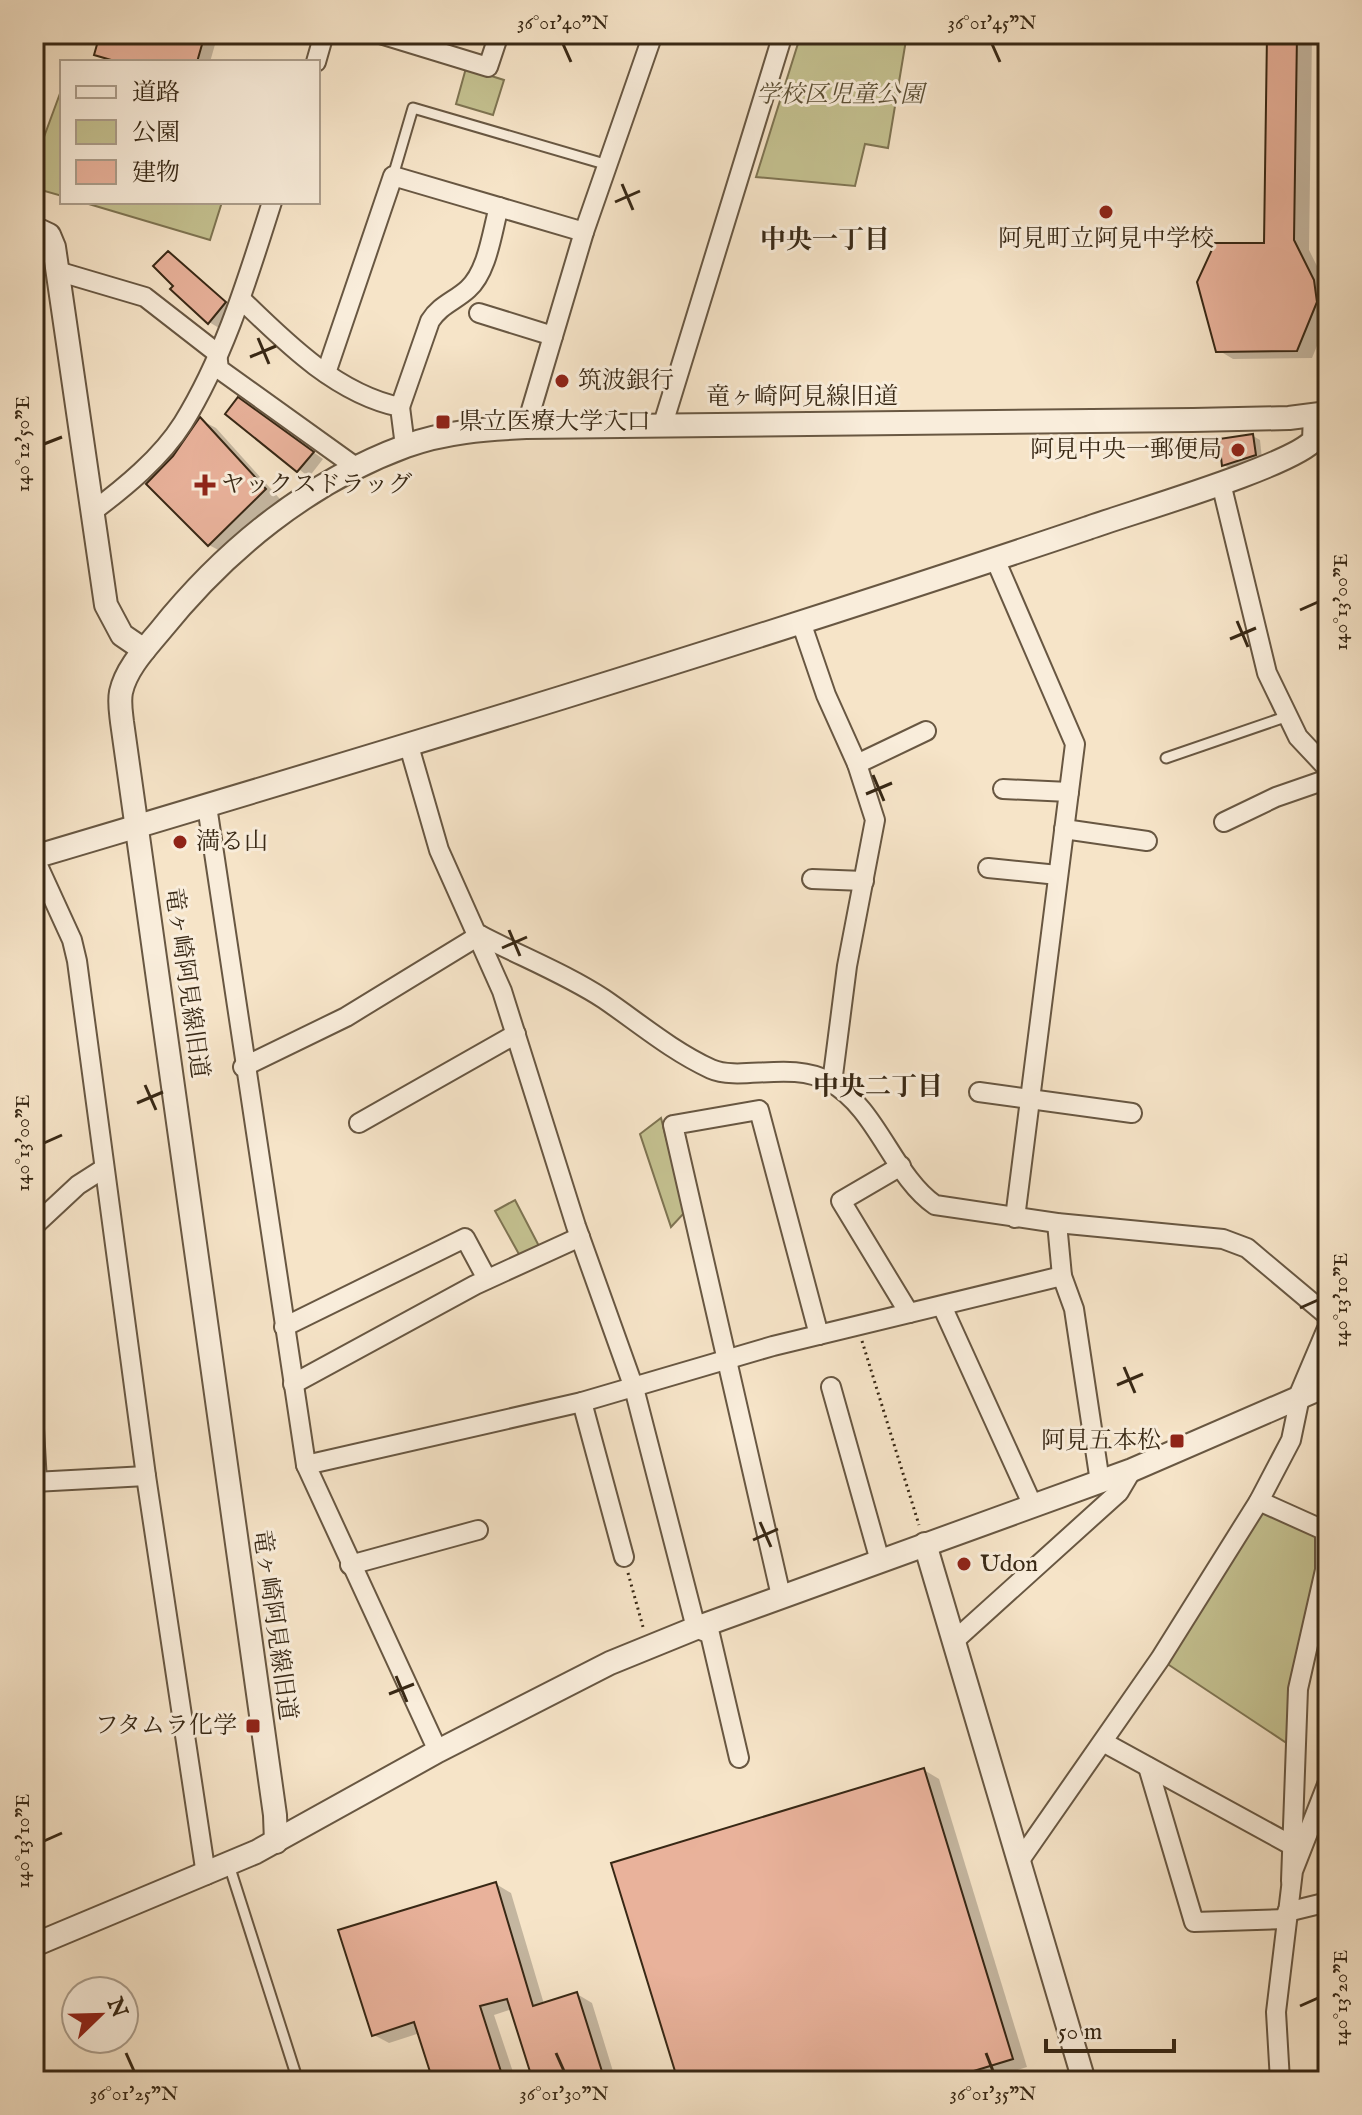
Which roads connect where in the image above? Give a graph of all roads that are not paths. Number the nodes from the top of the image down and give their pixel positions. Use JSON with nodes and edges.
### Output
{"nodes":[{"id":1,"x":324,"y":34,"type":"edge"},
{"id":2,"x":380,"y":34,"type":"edge"},
{"id":3,"x":499,"y":34,"type":"edge"},
{"id":4,"x":653,"y":34,"type":"edge"},
{"id":5,"x":783,"y":34,"type":"edge"},
{"id":6,"x":412,"y":39,"type":"edge"},
{"id":7,"x":317,"y":60,"type":"edge"},
{"id":8,"x":608,"y":165,"type":"junction"},
{"id":9,"x":393,"y":176,"type":"junction"},
{"id":10,"x":271,"y":204,"type":"edge"},
{"id":11,"x":499,"y":207,"type":"junction"},
{"id":12,"x":34,"y":228,"type":"edge"},
{"id":13,"x":584,"y":232,"type":"junction"},
{"id":14,"x":57,"y":271,"type":"junction"},
{"id":15,"x":241,"y":299,"type":"junction"},
{"id":16,"x":479,"y":313,"type":"dead end"},
{"id":17,"x":553,"y":336,"type":"junction"},
{"id":18,"x":217,"y":353,"type":"junction"},
{"id":19,"x":326,"y":373,"type":"junction"},
{"id":20,"x":400,"y":407,"type":"junction"},
{"id":21,"x":1321,"y":414,"type":"edge"},
{"id":22,"x":663,"y":424,"type":"junction"},
{"id":23,"x":526,"y":427,"type":"junction"},
{"id":24,"x":405,"y":446,"type":"junction"},
{"id":25,"x":357,"y":468,"type":"junction"},
{"id":26,"x":1221,"y":483,"type":"junction"},
{"id":27,"x":92,"y":512,"type":"junction"},
{"id":28,"x":995,"y":559,"type":"junction"},
{"id":29,"x":801,"y":622,"type":"junction"},
{"id":30,"x":144,"y":650,"type":"junction"},
{"id":31,"x":1288,"y":716,"type":"junction"},
{"id":32,"x":926,"y":731,"type":"dead end"},
{"id":33,"x":409,"y":746,"type":"junction"},
{"id":34,"x":1166,"y":758,"type":"dead end"},
{"id":35,"x":857,"y":764,"type":"junction"},
{"id":36,"x":1328,"y":769,"type":"edge"},
{"id":37,"x":1328,"y":779,"type":"edge"},
{"id":38,"x":1003,"y":789,"type":"dead end"},
{"id":39,"x":1069,"y":792,"type":"junction"},
{"id":40,"x":207,"y":806,"type":"junction"},
{"id":41,"x":1224,"y":822,"type":"dead end"},
{"id":42,"x":138,"y":826,"type":"junction"},
{"id":43,"x":1064,"y":829,"type":"junction"},
{"id":44,"x":1147,"y":841,"type":"dead end"},
{"id":45,"x":34,"y":857,"type":"edge"},
{"id":46,"x":988,"y":868,"type":"dead end"},
{"id":47,"x":1058,"y":875,"type":"junction"},
{"id":48,"x":812,"y":879,"type":"dead end"},
{"id":49,"x":864,"y":881,"type":"junction"},
{"id":50,"x":480,"y":935,"type":"junction"},
{"id":51,"x":516,"y":1034,"type":"junction"},
{"id":52,"x":243,"y":1067,"type":"junction"},
{"id":53,"x":832,"y":1083,"type":"junction"},
{"id":54,"x":979,"y":1092,"type":"dead end"},
{"id":55,"x":1030,"y":1098,"type":"junction"},
{"id":56,"x":1132,"y":1113,"type":"dead end"},
{"id":57,"x":359,"y":1123,"type":"dead end"},
{"id":58,"x":901,"y":1166,"type":"junction"},
{"id":59,"x":103,"y":1169,"type":"junction"},
{"id":60,"x":1015,"y":1218,"type":"junction"},
{"id":61,"x":1057,"y":1223,"type":"junction"},
{"id":62,"x":34,"y":1226,"type":"edge"},
{"id":63,"x":580,"y":1237,"type":"junction"},
{"id":64,"x":1062,"y":1276,"type":"junction"},
{"id":65,"x":487,"y":1279,"type":"junction"},
{"id":66,"x":942,"y":1306,"type":"junction"},
{"id":67,"x":909,"y":1313,"type":"junction"},
{"id":68,"x":1328,"y":1316,"type":"edge"},
{"id":69,"x":284,"y":1327,"type":"junction"},
{"id":70,"x":1328,"y":1331,"type":"edge"},
{"id":71,"x":819,"y":1335,"type":"junction"},
{"id":72,"x":730,"y":1359,"type":"junction"},
{"id":73,"x":293,"y":1384,"type":"junction"},
{"id":74,"x":1328,"y":1385,"type":"edge"},
{"id":75,"x":831,"y":1387,"type":"dead end"},
{"id":76,"x":634,"y":1388,"type":"junction"},
{"id":77,"x":1300,"y":1397,"type":"junction"},
{"id":78,"x":582,"y":1402,"type":"junction"},
{"id":79,"x":34,"y":1429,"type":"edge"},
{"id":80,"x":306,"y":1465,"type":"junction"},
{"id":81,"x":1132,"y":1470,"type":"junction"},
{"id":82,"x":146,"y":1476,"type":"junction"},
{"id":83,"x":36,"y":1482,"type":"edge"},
{"id":84,"x":1100,"y":1482,"type":"junction"},
{"id":85,"x":1259,"y":1501,"type":"junction"},
{"id":86,"x":1033,"y":1506,"type":"junction"},
{"id":87,"x":478,"y":1530,"type":"dead end"},
{"id":88,"x":1326,"y":1531,"type":"edge"},
{"id":89,"x":925,"y":1544,"type":"junction"},
{"id":90,"x":624,"y":1557,"type":"road end"},
{"id":91,"x":880,"y":1561,"type":"junction"},
{"id":92,"x":350,"y":1565,"type":"junction"},
{"id":93,"x":781,"y":1596,"type":"junction"},
{"id":94,"x":696,"y":1628,"type":"junction"},
{"id":95,"x":954,"y":1641,"type":"junction"},
{"id":96,"x":1103,"y":1742,"type":"junction"},
{"id":97,"x":438,"y":1751,"type":"junction"},
{"id":98,"x":739,"y":1758,"type":"dead end"},
{"id":99,"x":1148,"y":1767,"type":"junction"},
{"id":100,"x":1328,"y":1782,"type":"edge"},
{"id":101,"x":1324,"y":1801,"type":"edge"},
{"id":102,"x":276,"y":1842,"type":"junction"},
{"id":103,"x":1293,"y":1846,"type":"junction"},
{"id":104,"x":1020,"y":1860,"type":"junction"},
{"id":105,"x":229,"y":1865,"type":"junction"},
{"id":106,"x":206,"y":1875,"type":"junction"},
{"id":107,"x":1291,"y":1881,"type":"junction"},
{"id":108,"x":1328,"y":1902,"type":"edge"},
{"id":109,"x":1287,"y":1915,"type":"junction"},
{"id":110,"x":34,"y":1945,"type":"edge"},
{"id":111,"x":298,"y":2081,"type":"edge"},
{"id":112,"x":1084,"y":2081,"type":"edge"},
{"id":113,"x":1280,"y":2081,"type":"edge"}],
"edges":[{"from":1,"to":7,"type":"street"},
{"from":2,"to":6,"type":"street"},
{"from":3,"to":6,"type":"street"},
{"from":4,"to":8,"type":"street"},
{"from":5,"to":22,"type":"street"},
{"from":8,"to":9,"type":"lane"},
{"from":8,"to":13,"type":"street"},
{"from":9,"to":11,"type":"street"},
{"from":9,"to":19,"type":"street"},
{"from":10,"to":15,"type":"street"},
{"from":11,"to":13,"type":"street"},
{"from":11,"to":20,"type":"street"},
{"from":12,"to":14,"type":"street"},
{"from":13,"to":17,"type":"street"},
{"from":14,"to":18,"type":"street"},
{"from":14,"to":27,"type":"street"},
{"from":15,"to":18,"type":"street"},
{"from":15,"to":19,"type":"street"},
{"from":16,"to":17,"type":"street"},
{"from":17,"to":23,"type":"street"},
{"from":18,"to":25,"type":"street"},
{"from":18,"to":27,"type":"street"},
{"from":19,"to":20,"type":"street"},
{"from":20,"to":24,"type":"street"},
{"from":21,"to":22,"type":"street","name":"竜ヶ崎阿見線旧道"},
{"from":21,"to":26,"type":"street"},
{"from":22,"to":23,"type":"street","name":"竜ヶ崎阿見線旧道"},
{"from":23,"to":24,"type":"street","name":"竜ヶ崎阿見線旧道"},
{"from":24,"to":25,"type":"street","name":"竜ヶ崎阿見線旧道"},
{"from":25,"to":30,"type":"street","name":"竜ヶ崎阿見線旧道"},
{"from":26,"to":28,"type":"street"},
{"from":26,"to":31,"type":"street"},
{"from":27,"to":30,"type":"street"},
{"from":28,"to":29,"type":"street"},
{"from":28,"to":39,"type":"street"},
{"from":29,"to":33,"type":"street"},
{"from":29,"to":35,"type":"street"},
{"from":30,"to":42,"type":"street","name":"竜ヶ崎阿見線旧道"},
{"from":31,"to":34,"type":"lane"},
{"from":31,"to":36,"type":"street"},
{"from":32,"to":35,"type":"street"},
{"from":33,"to":40,"type":"street"},
{"from":33,"to":50,"type":"street"},
{"from":35,"to":49,"type":"street"},
{"from":37,"to":41,"type":"street"},
{"from":38,"to":39,"type":"street"},
{"from":39,"to":43,"type":"street"},
{"from":40,"to":42,"type":"street"},
{"from":40,"to":52,"type":"street"},
{"from":42,"to":45,"type":"street"},
{"from":42,"to":102,"type":"street","name":"竜ヶ崎阿見線旧道"},
{"from":43,"to":44,"type":"street"},
{"from":43,"to":47,"type":"street"},
{"from":45,"to":59,"type":"street"},
{"from":46,"to":47,"type":"street"},
{"from":47,"to":55,"type":"street"},
{"from":48,"to":49,"type":"street"},
{"from":49,"to":53,"type":"street"},
{"from":50,"to":51,"type":"street"},
{"from":50,"to":52,"type":"street"},
{"from":50,"to":53,"type":"street"},
{"from":51,"to":57,"type":"street"},
{"from":51,"to":63,"type":"street"},
{"from":52,"to":69,"type":"street"},
{"from":53,"to":58,"type":"street"},
{"from":54,"to":55,"type":"street"},
{"from":55,"to":56,"type":"street"},
{"from":55,"to":60,"type":"street"},
{"from":58,"to":60,"type":"street"},
{"from":58,"to":67,"type":"street"},
{"from":59,"to":62,"type":"street"},
{"from":59,"to":82,"type":"street"},
{"from":60,"to":61,"type":"street"},
{"from":61,"to":64,"type":"street"},
{"from":61,"to":68,"type":"street"},
{"from":63,"to":65,"type":"street"},
{"from":63,"to":76,"type":"street"},
{"from":64,"to":66,"type":"street"},
{"from":64,"to":84,"type":"street"},
{"from":65,"to":69,"type":"street"},
{"from":65,"to":73,"type":"street"},
{"from":66,"to":67,"type":"street"},
{"from":66,"to":86,"type":"street"},
{"from":67,"to":71,"type":"street"},
{"from":69,"to":73,"type":"street"},
{"from":70,"to":77,"type":"street"},
{"from":71,"to":72,"type":"street"},
{"from":71,"to":72,"type":"street"},
{"from":72,"to":76,"type":"street"},
{"from":72,"to":93,"type":"street"},
{"from":73,"to":80,"type":"street"},
{"from":74,"to":77,"type":"street"},
{"from":75,"to":91,"type":"street"},
{"from":76,"to":78,"type":"street"},
{"from":76,"to":94,"type":"street"},
{"from":77,"to":81,"type":"street"},
{"from":77,"to":85,"type":"street"},
{"from":78,"to":80,"type":"street"},
{"from":78,"to":90,"type":"street"},
{"from":79,"to":83,"type":"street"},
{"from":80,"to":92,"type":"street"},
{"from":81,"to":84,"type":"street"},
{"from":81,"to":95,"type":"street"},
{"from":82,"to":83,"type":"street"},
{"from":82,"to":106,"type":"street"},
{"from":84,"to":86,"type":"street"},
{"from":85,"to":88,"type":"street"},
{"from":85,"to":96,"type":"street"},
{"from":86,"to":89,"type":"street"},
{"from":87,"to":92,"type":"street"},
{"from":88,"to":103,"type":"street"},
{"from":89,"to":91,"type":"street"},
{"from":89,"to":95,"type":"street"},
{"from":91,"to":93,"type":"street"},
{"from":92,"to":97,"type":"street"},
{"from":93,"to":94,"type":"street"},
{"from":94,"to":97,"type":"street"},
{"from":94,"to":98,"type":"street"},
{"from":95,"to":104,"type":"street"},
{"from":96,"to":99,"type":"street"},
{"from":96,"to":104,"type":"street"},
{"from":97,"to":102,"type":"street"},
{"from":99,"to":103,"type":"street"},
{"from":99,"to":109,"type":"street"},
{"from":100,"to":101,"type":"street"},
{"from":101,"to":107,"type":"street"},
{"from":102,"to":105,"type":"street"},
{"from":103,"to":107,"type":"street"},
{"from":104,"to":112,"type":"street"},
{"from":105,"to":106,"type":"street"},
{"from":105,"to":111,"type":"lane"},
{"from":106,"to":110,"type":"street"},
{"from":107,"to":109,"type":"street"},
{"from":108,"to":109,"type":"street"},
{"from":109,"to":113,"type":"street"}]}
